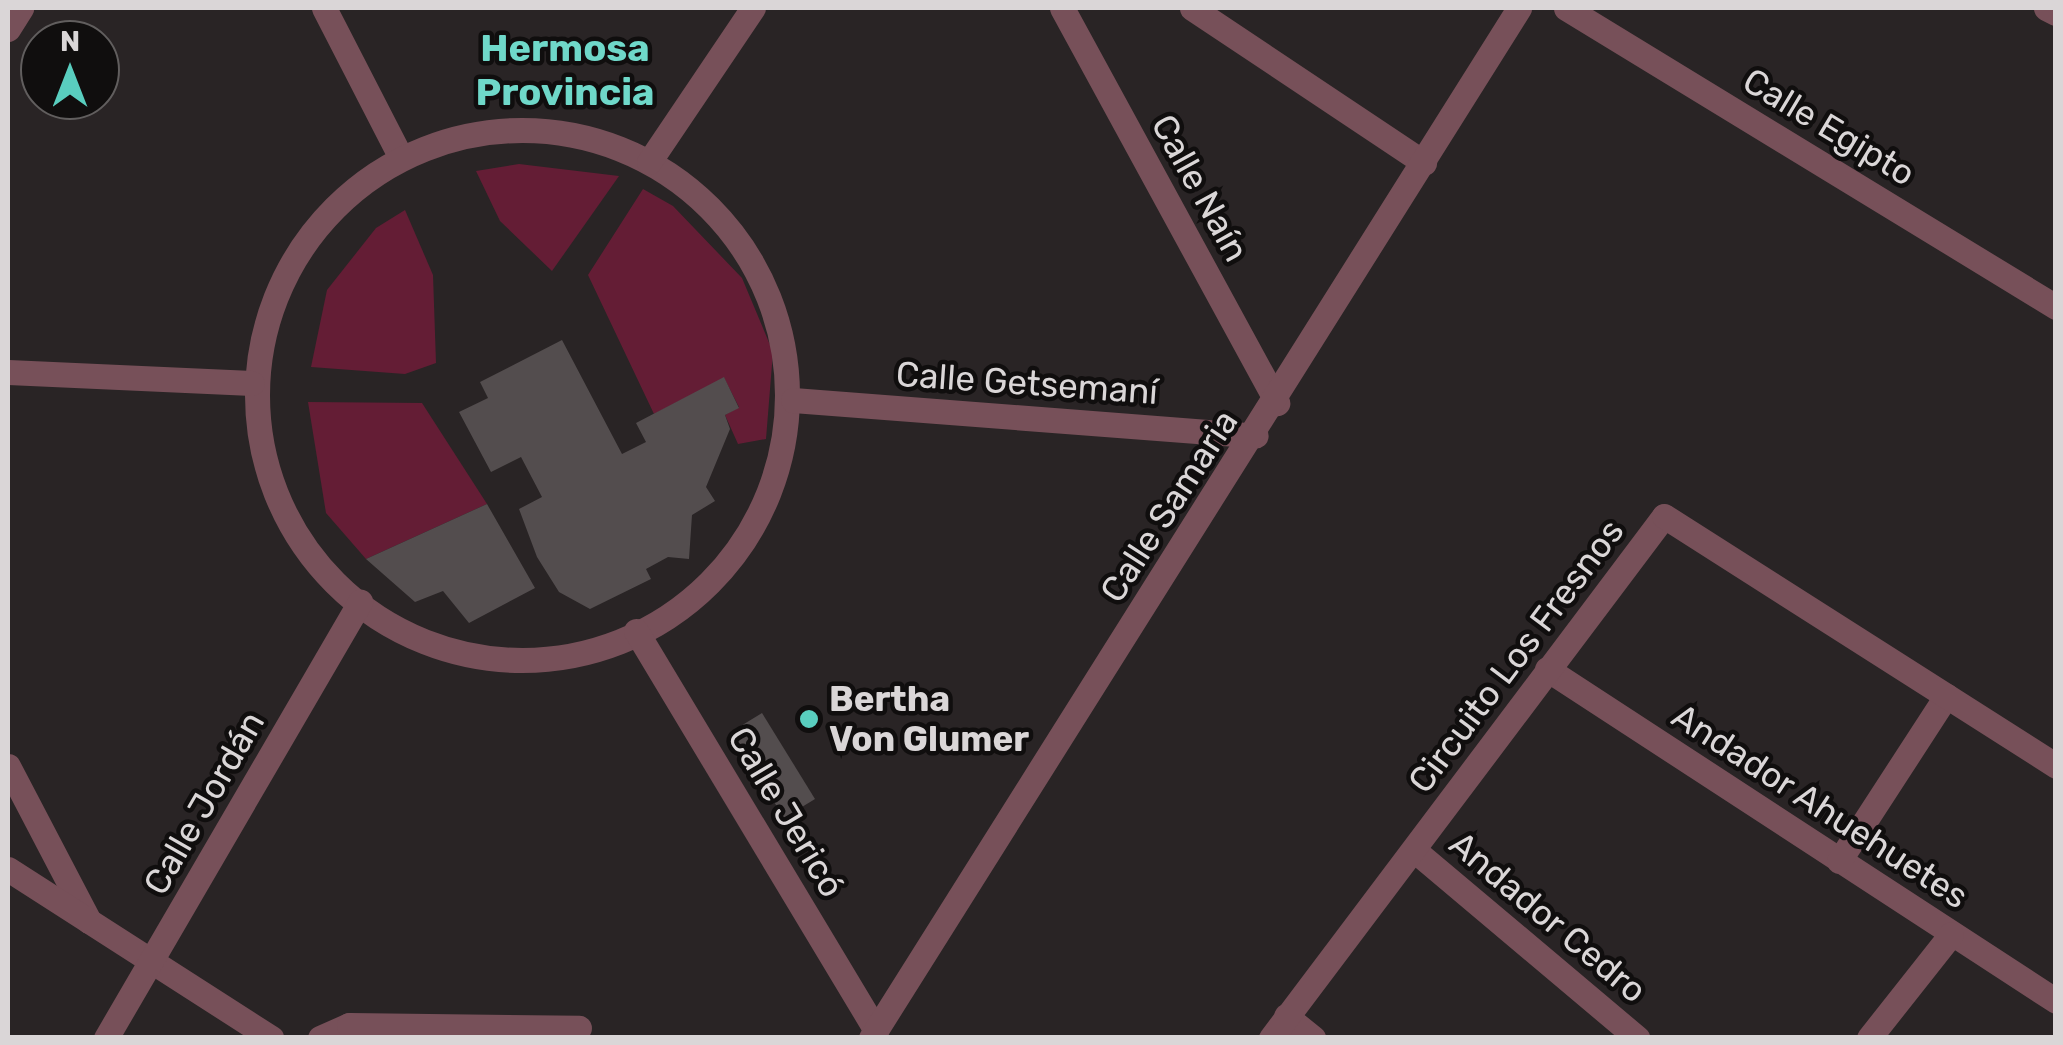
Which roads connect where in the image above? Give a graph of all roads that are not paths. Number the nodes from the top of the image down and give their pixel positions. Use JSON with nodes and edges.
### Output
{"nodes":[{"id":1,"x":21,"y":8,"type":"edge"},
{"id":2,"x":324,"y":8,"type":"edge"},
{"id":3,"x":753,"y":8,"type":"edge"},
{"id":4,"x":1062,"y":8,"type":"edge"},
{"id":5,"x":1192,"y":8,"type":"edge"},
{"id":6,"x":1520,"y":8,"type":"edge"},
{"id":7,"x":1566,"y":8,"type":"edge"},
{"id":8,"x":2046,"y":8,"type":"edge"},
{"id":9,"x":2056,"y":13,"type":"edge"},
{"id":10,"x":8,"y":29,"type":"edge"},
{"id":11,"x":401,"y":158,"type":"junction"},
{"id":12,"x":648,"y":162,"type":"junction"},
{"id":13,"x":1424,"y":163,"type":"junction"},
{"id":14,"x":2056,"y":307,"type":"edge"},
{"id":15,"x":8,"y":372,"type":"edge"},
{"id":16,"x":252,"y":383,"type":"junction"},
{"id":17,"x":792,"y":400,"type":"junction"},
{"id":18,"x":1276,"y":403,"type":"junction"},
{"id":19,"x":1256,"y":436,"type":"junction"},
{"id":20,"x":360,"y":602,"type":"junction"},
{"id":21,"x":636,"y":631,"type":"junction"},
{"id":22,"x":1547,"y":669,"type":"junction"},
{"id":23,"x":1946,"y":696,"type":"junction"},
{"id":24,"x":8,"y":766,"type":"edge"},
{"id":25,"x":2056,"y":766,"type":"edge"},
{"id":26,"x":1414,"y":850,"type":"junction"},
{"id":27,"x":1838,"y":861,"type":"junction"},
{"id":28,"x":8,"y":869,"type":"edge"},
{"id":29,"x":90,"y":922,"type":"junction"},
{"id":30,"x":1951,"y":934,"type":"junction"},
{"id":31,"x":153,"y":962,"type":"junction"},
{"id":32,"x":2056,"y":1002,"type":"edge"},
{"id":33,"x":1286,"y":1016,"type":"junction"},
{"id":34,"x":579,"y":1028,"type":"dead end"},
{"id":35,"x":874,"y":1034,"type":"edge"},
{"id":36,"x":106,"y":1038,"type":"edge"},
{"id":37,"x":271,"y":1038,"type":"edge"},
{"id":38,"x":320,"y":1038,"type":"edge"},
{"id":39,"x":1271,"y":1038,"type":"edge"},
{"id":40,"x":1313,"y":1038,"type":"edge"},
{"id":41,"x":1638,"y":1038,"type":"edge"},
{"id":42,"x":1869,"y":1038,"type":"edge"}],
"edges":[{"from":1,"to":10,"type":"street"},
{"from":2,"to":11,"type":"street"},
{"from":3,"to":12,"type":"street"},
{"from":4,"to":18,"type":"street","name":"Calle Naín"},
{"from":5,"to":13,"type":"street"},
{"from":6,"to":13,"type":"street","name":"Calle Samaria"},
{"from":7,"to":14,"type":"street","name":"Calle Egipto"},
{"from":8,"to":9,"type":"street"},
{"from":11,"to":12,"type":"street"},
{"from":11,"to":16,"type":"street"},
{"from":12,"to":17,"type":"street"},
{"from":13,"to":18,"type":"street","name":"Calle Samaria"},
{"from":15,"to":16,"type":"street"},
{"from":16,"to":20,"type":"street"},
{"from":17,"to":19,"type":"street","name":"Calle Getsemaní"},
{"from":17,"to":21,"type":"street"},
{"from":18,"to":19,"type":"street","name":"Calle Samaria"},
{"from":19,"to":35,"type":"street","name":"Calle Samaria"},
{"from":20,"to":21,"type":"street"},
{"from":20,"to":31,"type":"street","name":"Calle Jordán"},
{"from":21,"to":35,"type":"street","name":"Calle Jericó"},
{"from":22,"to":23,"type":"street","name":"Circuito Los Fresnos"},
{"from":22,"to":26,"type":"street","name":"Circuito Los Fresnos"},
{"from":22,"to":27,"type":"street","name":"Andador Ahuehuetes"},
{"from":23,"to":25,"type":"street","name":"Circuito Los Fresnos"},
{"from":23,"to":27,"type":"street"},
{"from":24,"to":29,"type":"street"},
{"from":26,"to":33,"type":"street","name":"Circuito Los Fresnos"},
{"from":26,"to":41,"type":"street","name":"Andador Cedro"},
{"from":27,"to":30,"type":"street","name":"Andador Ahuehuetes"},
{"from":28,"to":29,"type":"street"},
{"from":29,"to":31,"type":"street"},
{"from":30,"to":32,"type":"street","name":"Andador Ahuehuetes"},
{"from":30,"to":42,"type":"street"},
{"from":31,"to":36,"type":"street","name":"Calle Jordán"},
{"from":31,"to":37,"type":"street"},
{"from":33,"to":39,"type":"street","name":"Circuito Los Fresnos"},
{"from":33,"to":40,"type":"street"},
{"from":34,"to":38,"type":"street"}]}
